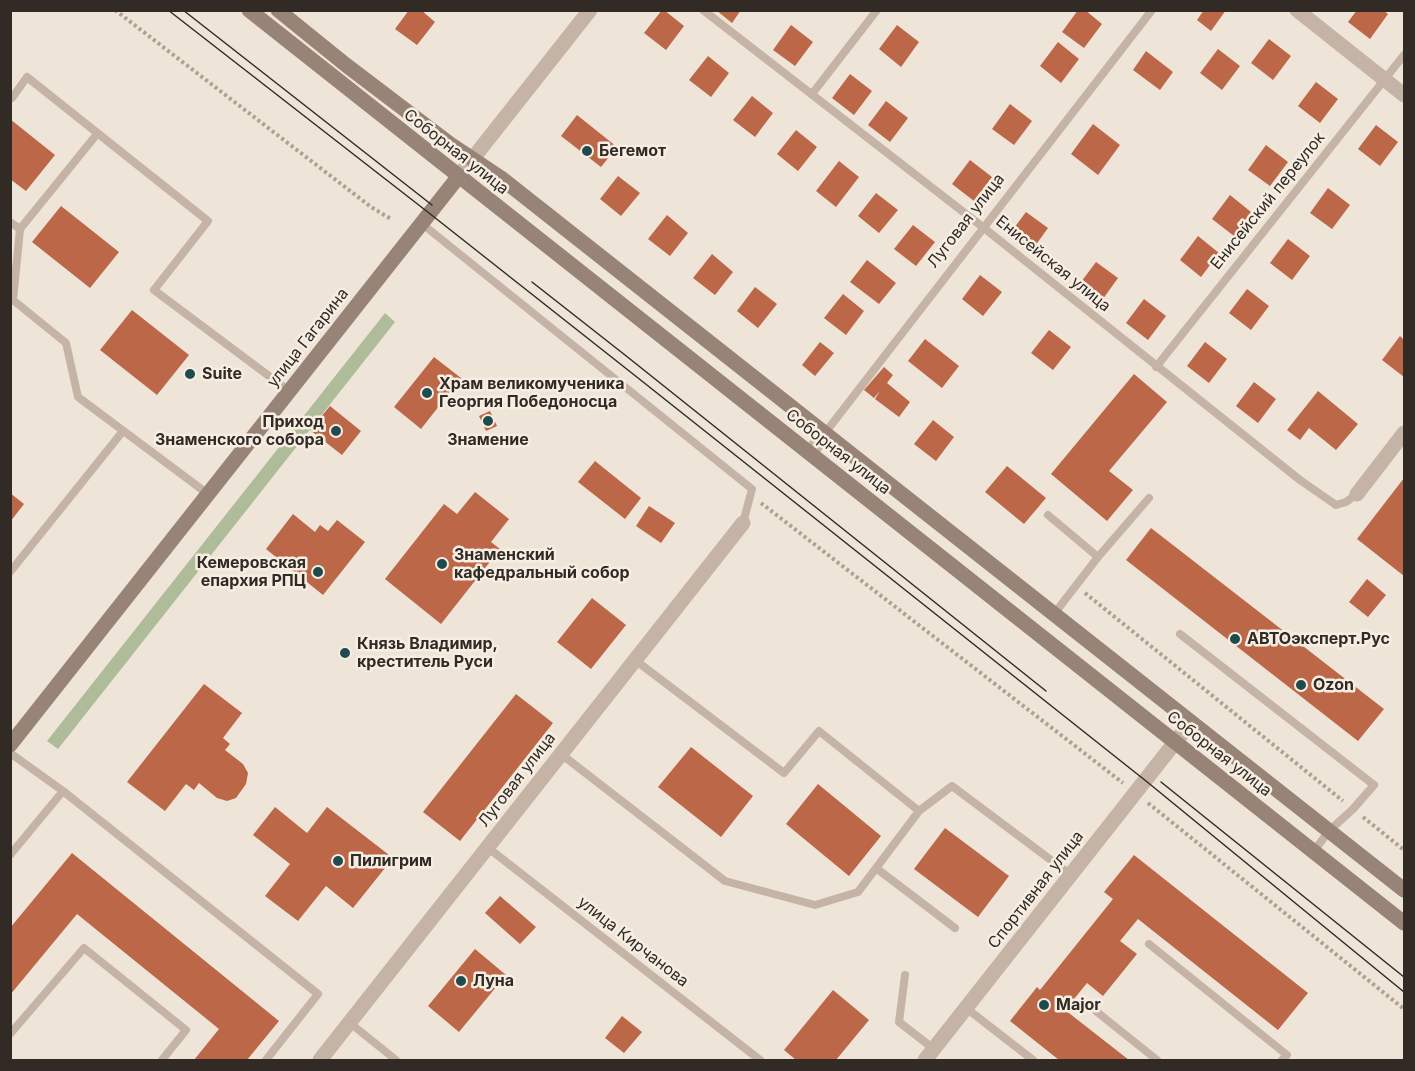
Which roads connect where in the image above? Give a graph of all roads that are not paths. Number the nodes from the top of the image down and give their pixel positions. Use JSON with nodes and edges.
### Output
{"nodes":[{"id":1,"x":249,"y":10,"type":"edge"},
{"id":2,"x":278,"y":10,"type":"edge"},
{"id":3,"x":590,"y":10,"type":"edge"},
{"id":4,"x":703,"y":10,"type":"edge"},
{"id":5,"x":877,"y":10,"type":"edge"},
{"id":6,"x":1152,"y":10,"type":"edge"},
{"id":7,"x":1297,"y":10,"type":"edge"},
{"id":8,"x":1404,"y":55,"type":"edge"},
{"id":9,"x":1385,"y":79,"type":"junction"},
{"id":10,"x":812,"y":94,"type":"junction"},
{"id":11,"x":1404,"y":95,"type":"edge"},
{"id":12,"x":12,"y":98,"type":"edge"},
{"id":13,"x":97,"y":134,"type":"junction"},
{"id":14,"x":472,"y":159,"type":"junction"},
{"id":15,"x":459,"y":176,"type":"junction"},
{"id":16,"x":10,"y":222,"type":"edge"},
{"id":17,"x":421,"y":223,"type":"junction"},
{"id":18,"x":984,"y":228,"type":"junction"},
{"id":19,"x":20,"y":229,"type":"junction"},
{"id":20,"x":1156,"y":367,"type":"junction"},
{"id":21,"x":289,"y":392,"type":"junction"},
{"id":22,"x":123,"y":430,"type":"junction"},
{"id":23,"x":825,"y":433,"type":"junction"},
{"id":24,"x":1404,"y":433,"type":"edge"},
{"id":25,"x":810,"y":453,"type":"junction"},
{"id":26,"x":208,"y":494,"type":"junction"},
{"id":27,"x":1357,"y":494,"type":"joint"},
{"id":28,"x":1149,"y":498,"type":"dead end"},
{"id":29,"x":1048,"y":515,"type":"dead end"},
{"id":30,"x":743,"y":523,"type":"joint"},
{"id":31,"x":1098,"y":557,"type":"junction"},
{"id":32,"x":10,"y":572,"type":"edge"},
{"id":33,"x":1054,"y":614,"type":"junction"},
{"id":34,"x":1180,"y":634,"type":"dead end"},
{"id":35,"x":635,"y":660,"type":"junction"},
{"id":36,"x":1191,"y":722,"type":"junction"},
{"id":37,"x":1176,"y":742,"type":"junction"},
{"id":38,"x":10,"y":745,"type":"edge"},
{"id":39,"x":10,"y":753,"type":"edge"},
{"id":40,"x":561,"y":754,"type":"junction"},
{"id":41,"x":63,"y":791,"type":"junction"},
{"id":42,"x":919,"y":811,"type":"junction"},
{"id":43,"x":1329,"y":831,"type":"junction"},
{"id":44,"x":487,"y":847,"type":"junction"},
{"id":45,"x":1314,"y":851,"type":"junction"},
{"id":46,"x":10,"y":855,"type":"edge"},
{"id":47,"x":876,"y":868,"type":"junction"},
{"id":48,"x":1071,"y":875,"type":"junction"},
{"id":49,"x":1404,"y":890,"type":"edge"},
{"id":50,"x":1404,"y":923,"type":"edge"},
{"id":51,"x":956,"y":927,"type":"dead end"},
{"id":52,"x":1149,"y":944,"type":"dead end"},
{"id":53,"x":905,"y":975,"type":"dead end"},
{"id":54,"x":966,"y":1008,"type":"junction"},
{"id":55,"x":1097,"y":1012,"type":"dead end"},
{"id":56,"x":350,"y":1023,"type":"junction"},
{"id":57,"x":10,"y":1035,"type":"edge"},
{"id":58,"x":929,"y":1055,"type":"edge"},
{"id":59,"x":162,"y":1060,"type":"edge"},
{"id":60,"x":266,"y":1060,"type":"edge"},
{"id":61,"x":320,"y":1060,"type":"edge"},
{"id":62,"x":396,"y":1060,"type":"edge"},
{"id":63,"x":760,"y":1060,"type":"edge"},
{"id":64,"x":1033,"y":1060,"type":"edge"},
{"id":65,"x":1157,"y":1060,"type":"edge"},
{"id":66,"x":1282,"y":1060,"type":"edge"}],
"edges":[{"from":1,"to":15,"type":"main road","name":"Соборная улица"},
{"from":2,"to":14,"type":"main road","name":"Соборная улица"},
{"from":3,"to":14,"type":"street","name":"улица Гагарина"},
{"from":4,"to":10,"type":"lane","name":"Енисейская улица"},
{"from":5,"to":10,"type":"lane"},
{"from":6,"to":18,"type":"lane","name":"Луговая улица"},
{"from":7,"to":9,"type":"street"},
{"from":8,"to":9,"type":"lane","name":"Енисейский переулок"},
{"from":9,"to":11,"type":"street"},
{"from":9,"to":20,"type":"lane","name":"Енисейский переулок"},
{"from":10,"to":18,"type":"lane","name":"Енисейская улица"},
{"from":12,"to":13,"type":"lane"},
{"from":13,"to":19,"type":"lane"},
{"from":13,"to":21,"type":"lane"},
{"from":14,"to":15,"type":"street","name":"улица Гагарина"},
{"from":14,"to":23,"type":"main road","name":"Соборная улица"},
{"from":15,"to":17,"type":"main road","name":"улица Гагарина"},
{"from":15,"to":25,"type":"main road","name":"Соборная улица"},
{"from":16,"to":19,"type":"lane"},
{"from":17,"to":21,"type":"main road","name":"улица Гагарина"},
{"from":17,"to":30,"type":"lane"},
{"from":18,"to":20,"type":"lane","name":"Енисейская улица"},
{"from":18,"to":23,"type":"lane","name":"Луговая улица"},
{"from":19,"to":22,"type":"lane"},
{"from":20,"to":27,"type":"lane","name":"Енисейская улица"},
{"from":21,"to":26,"type":"main road","name":"улица Гагарина"},
{"from":22,"to":26,"type":"lane"},
{"from":22,"to":32,"type":"lane"},
{"from":23,"to":25,"type":"street","name":"Луговая улица"},
{"from":23,"to":33,"type":"main road","name":"Соборная улица"},
{"from":24,"to":27,"type":"street"},
{"from":25,"to":37,"type":"main road","name":"Соборная улица"},
{"from":26,"to":38,"type":"main road","name":"улица Гагарина"},
{"from":28,"to":31,"type":"lane"},
{"from":29,"to":31,"type":"lane"},
{"from":30,"to":35,"type":"street","name":"Луговая улица"},
{"from":31,"to":33,"type":"lane"},
{"from":33,"to":36,"type":"main road","name":"Соборная улица"},
{"from":34,"to":43,"type":"lane"},
{"from":35,"to":40,"type":"street","name":"Луговая улица"},
{"from":35,"to":42,"type":"lane"},
{"from":36,"to":37,"type":"street","name":"Спортивная улица"},
{"from":36,"to":43,"type":"main road","name":"Соборная улица"},
{"from":37,"to":45,"type":"main road","name":"Соборная улица"},
{"from":37,"to":48,"type":"street","name":"Спортивная улица"},
{"from":39,"to":41,"type":"lane"},
{"from":40,"to":44,"type":"street","name":"Луговая улица"},
{"from":40,"to":47,"type":"lane"},
{"from":41,"to":46,"type":"lane"},
{"from":41,"to":60,"type":"lane"},
{"from":42,"to":47,"type":"lane"},
{"from":42,"to":48,"type":"lane"},
{"from":43,"to":45,"type":"lane"},
{"from":43,"to":49,"type":"main road","name":"Соборная улица"},
{"from":44,"to":56,"type":"street","name":"Луговая улица"},
{"from":44,"to":63,"type":"lane","name":"улица Кирчанова"},
{"from":45,"to":50,"type":"main road","name":"Соборная улица"},
{"from":47,"to":51,"type":"lane"},
{"from":48,"to":54,"type":"street","name":"Спортивная улица"},
{"from":52,"to":66,"type":"lane"},
{"from":53,"to":58,"type":"lane"},
{"from":54,"to":58,"type":"street","name":"Спортивная улица"},
{"from":54,"to":64,"type":"lane"},
{"from":55,"to":65,"type":"lane"},
{"from":56,"to":61,"type":"street","name":"Луговая улица"},
{"from":56,"to":62,"type":"lane"},
{"from":57,"to":59,"type":"lane"}]}
